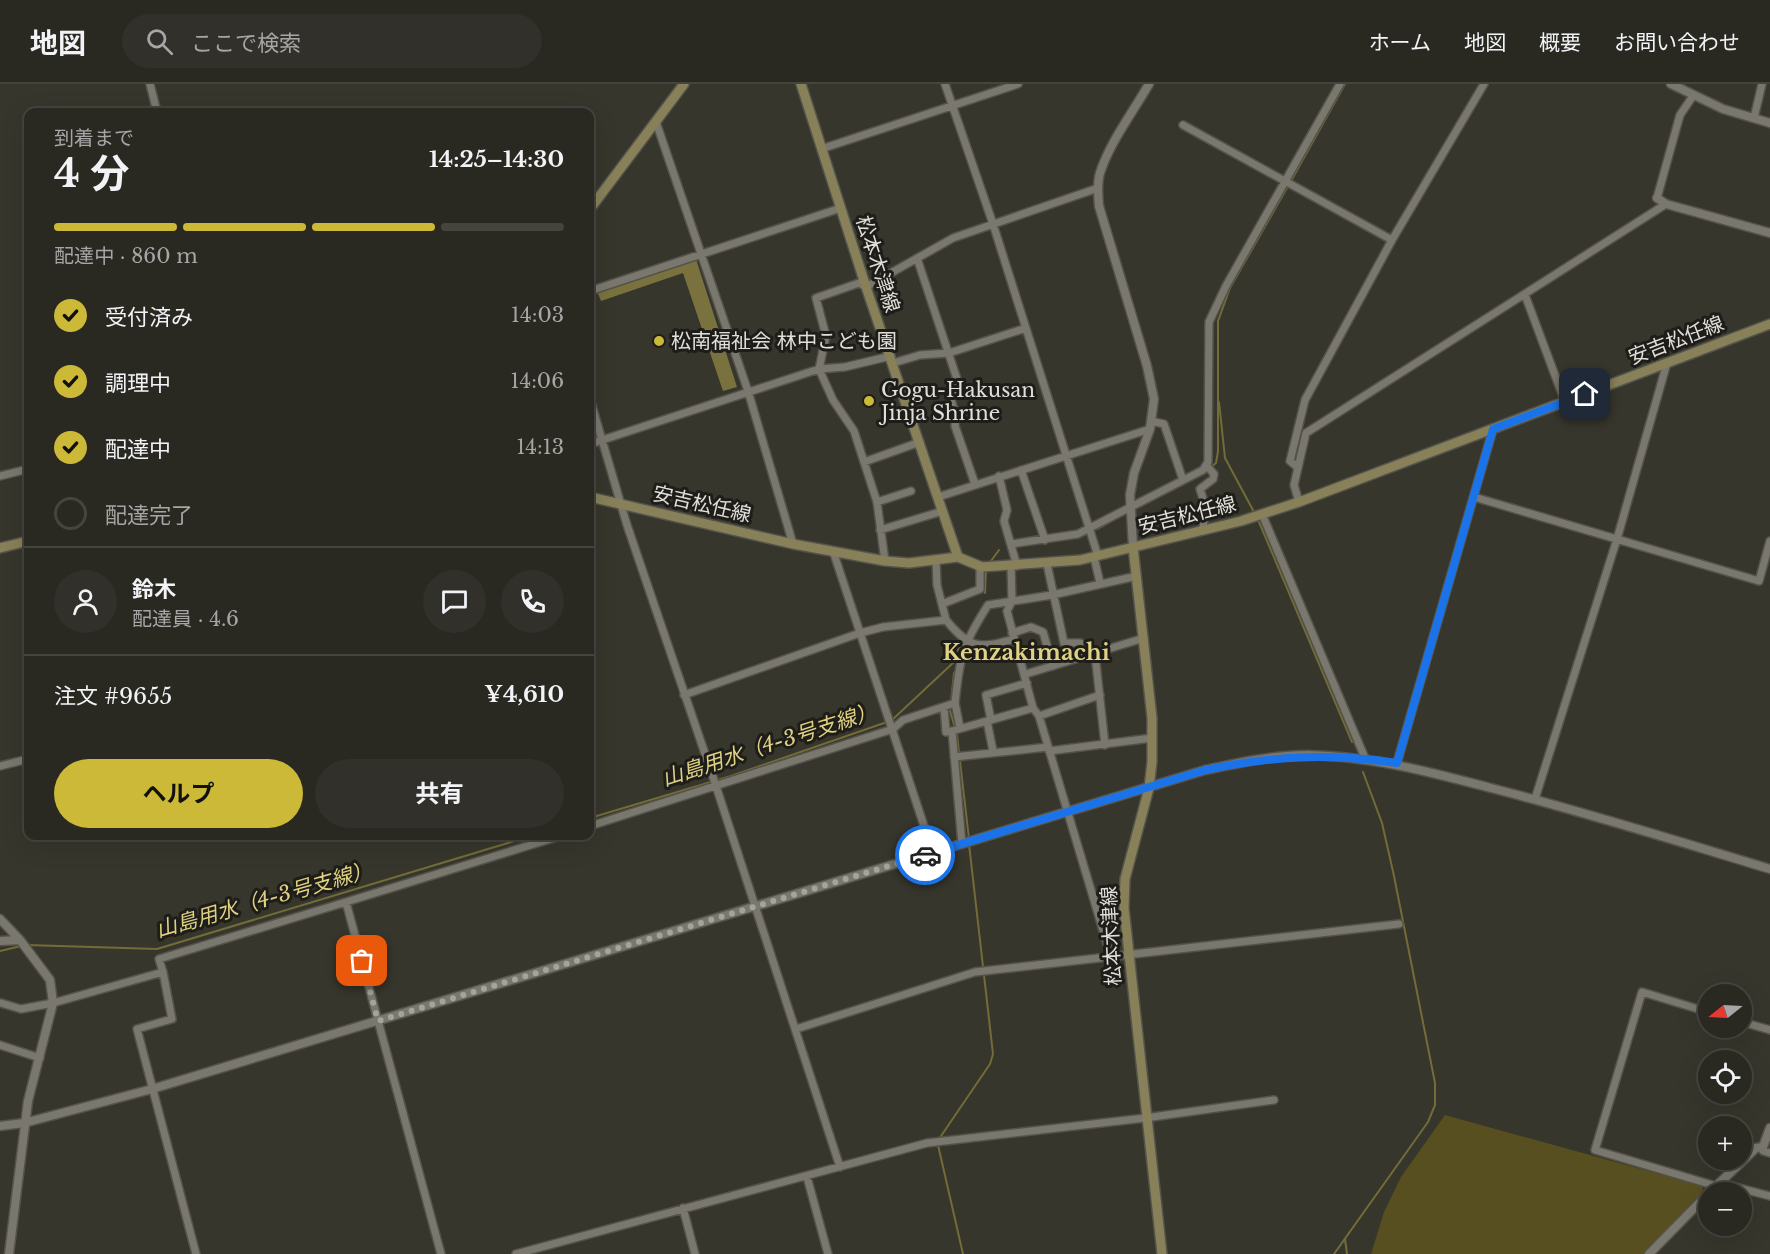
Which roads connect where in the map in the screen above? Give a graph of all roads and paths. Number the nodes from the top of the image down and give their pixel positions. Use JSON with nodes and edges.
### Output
{"nodes":[{"id":1,"x":150,"y":84,"type":"edge"},
{"id":2,"x":684,"y":84,"type":"edge"},
{"id":3,"x":801,"y":84,"type":"edge"},
{"id":4,"x":945,"y":84,"type":"edge"},
{"id":5,"x":1018,"y":84,"type":"edge"},
{"id":6,"x":1149,"y":84,"type":"edge"},
{"id":7,"x":1340,"y":84,"type":"edge"},
{"id":8,"x":1484,"y":84,"type":"edge"},
{"id":9,"x":1671,"y":84,"type":"edge"},
{"id":10,"x":1762,"y":84,"type":"edge"},
{"id":11,"x":1694,"y":96,"type":"junction"},
{"id":12,"x":953,"y":106,"type":"junction"},
{"id":13,"x":156,"y":108,"type":"edge"},
{"id":14,"x":1754,"y":118,"type":"junction"},
{"id":15,"x":656,"y":122,"type":"junction"},
{"id":16,"x":1770,"y":123,"type":"edge"},
{"id":17,"x":1183,"y":125,"type":"dead end"},
{"id":18,"x":821,"y":149,"type":"junction"},
{"id":19,"x":1290,"y":182,"type":"junction"},
{"id":20,"x":1098,"y":188,"type":"junction"},
{"id":21,"x":1657,"y":198,"type":"joint"},
{"id":22,"x":594,"y":204,"type":"edge"},
{"id":23,"x":1666,"y":204,"type":"junction"},
{"id":24,"x":841,"y":208,"type":"junction"},
{"id":25,"x":993,"y":224,"type":"junction"},
{"id":26,"x":1770,"y":233,"type":"edge"},
{"id":27,"x":1392,"y":240,"type":"junction"},
{"id":28,"x":703,"y":254,"type":"junction"},
{"id":29,"x":917,"y":258,"type":"junction"},
{"id":30,"x":866,"y":286,"type":"junction"},
{"id":31,"x":594,"y":290,"type":"edge"},
{"id":32,"x":1525,"y":295,"type":"junction"},
{"id":33,"x":1770,"y":324,"type":"edge"},
{"id":34,"x":1026,"y":328,"type":"junction"},
{"id":35,"x":950,"y":353,"type":"junction"},
{"id":36,"x":892,"y":359,"type":"junction"},
{"id":37,"x":1667,"y":363,"type":"junction"},
{"id":38,"x":819,"y":369,"type":"junction"},
{"id":39,"x":748,"y":391,"type":"junction"},
{"id":40,"x":1564,"y":402,"type":"junction"},
{"id":41,"x":594,"y":411,"type":"edge"},
{"id":42,"x":1151,"y":425,"type":"junction"},
{"id":43,"x":1493,"y":429,"type":"junction"},
{"id":44,"x":603,"y":439,"type":"junction"},
{"id":45,"x":594,"y":442,"type":"edge"},
{"id":46,"x":920,"y":442,"type":"junction"},
{"id":47,"x":1066,"y":455,"type":"junction"},
{"id":48,"x":864,"y":462,"type":"junction"},
{"id":49,"x":1206,"y":466,"type":"junction"},
{"id":50,"x":1296,"y":466,"type":"junction"},
{"id":51,"x":24,"y":470,"type":"edge"},
{"id":52,"x":1021,"y":470,"type":"junction"},
{"id":53,"x":0,"y":476,"type":"edge"},
{"id":54,"x":999,"y":476,"type":"junction"},
{"id":55,"x":1183,"y":480,"type":"junction"},
{"id":56,"x":975,"y":484,"type":"junction"},
{"id":57,"x":911,"y":491,"type":"dead end"},
{"id":58,"x":938,"y":497,"type":"junction"},
{"id":59,"x":1474,"y":497,"type":"junction"},
{"id":60,"x":594,"y":498,"type":"edge"},
{"id":61,"x":877,"y":502,"type":"junction"},
{"id":62,"x":1299,"y":502,"type":"junction"},
{"id":63,"x":622,"y":504,"type":"junction"},
{"id":64,"x":1130,"y":510,"type":"junction"},
{"id":65,"x":943,"y":511,"type":"junction"},
{"id":66,"x":1262,"y":514,"type":"junction"},
{"id":67,"x":880,"y":530,"type":"junction"},
{"id":68,"x":1203,"y":530,"type":"junction"},
{"id":69,"x":1091,"y":532,"type":"junction"},
{"id":70,"x":1617,"y":539,"type":"junction"},
{"id":71,"x":1045,"y":540,"type":"junction"},
{"id":72,"x":24,"y":542,"type":"edge"},
{"id":73,"x":1770,"y":542,"type":"edge"},
{"id":74,"x":793,"y":544,"type":"junction"},
{"id":75,"x":1011,"y":544,"type":"junction"},
{"id":76,"x":1133,"y":547,"type":"junction"},
{"id":77,"x":0,"y":548,"type":"edge"},
{"id":78,"x":833,"y":551,"type":"junction"},
{"id":79,"x":958,"y":557,"type":"junction"},
{"id":80,"x":1096,"y":557,"type":"junction"},
{"id":81,"x":936,"y":560,"type":"junction"},
{"id":82,"x":885,"y":561,"type":"junction"},
{"id":83,"x":1047,"y":564,"type":"junction"},
{"id":84,"x":1014,"y":566,"type":"junction"},
{"id":85,"x":981,"y":567,"type":"junction"},
{"id":86,"x":1137,"y":576,"type":"junction"},
{"id":87,"x":1100,"y":583,"type":"junction"},
{"id":88,"x":1052,"y":595,"type":"junction"},
{"id":89,"x":1012,"y":601,"type":"junction"},
{"id":90,"x":942,"y":604,"type":"junction"},
{"id":91,"x":946,"y":620,"type":"junction"},
{"id":92,"x":1058,"y":627,"type":"junction"},
{"id":93,"x":1043,"y":632,"type":"junction"},
{"id":94,"x":860,"y":633,"type":"junction"},
{"id":95,"x":1013,"y":636,"type":"junction"},
{"id":96,"x":1144,"y":638,"type":"junction"},
{"id":97,"x":965,"y":640,"type":"junction"},
{"id":98,"x":1095,"y":654,"type":"junction"},
{"id":99,"x":1081,"y":658,"type":"junction"},
{"id":100,"x":1053,"y":666,"type":"junction"},
{"id":101,"x":1026,"y":674,"type":"junction"},
{"id":102,"x":1027,"y":683,"type":"junction"},
{"id":103,"x":684,"y":695,"type":"junction"},
{"id":104,"x":1100,"y":695,"type":"junction"},
{"id":105,"x":956,"y":703,"type":"junction"},
{"id":106,"x":944,"y":707,"type":"junction"},
{"id":107,"x":1033,"y":708,"type":"junction"},
{"id":108,"x":1039,"y":716,"type":"junction"},
{"id":109,"x":989,"y":720,"type":"junction"},
{"id":110,"x":891,"y":724,"type":"junction"},
{"id":111,"x":955,"y":730,"type":"junction"},
{"id":112,"x":1152,"y":738,"type":"junction"},
{"id":113,"x":1106,"y":745,"type":"junction"},
{"id":114,"x":1048,"y":749,"type":"junction"},
{"id":115,"x":993,"y":751,"type":"junction"},
{"id":116,"x":954,"y":757,"type":"junction"},
{"id":117,"x":1365,"y":758,"type":"junction"},
{"id":118,"x":24,"y":760,"type":"edge"},
{"id":119,"x":1397,"y":763,"type":"junction"},
{"id":120,"x":0,"y":766,"type":"edge"},
{"id":121,"x":714,"y":782,"type":"junction"},
{"id":122,"x":1149,"y":788,"type":"junction"},
{"id":123,"x":1536,"y":799,"type":"junction"},
{"id":124,"x":1067,"y":812,"type":"junction"},
{"id":125,"x":594,"y":825,"type":"edge"},
{"id":126,"x":547,"y":840,"type":"edge"},
{"id":127,"x":963,"y":844,"type":"junction"},
{"id":128,"x":933,"y":853,"type":"junction"},
{"id":129,"x":1770,"y":869,"type":"edge"},
{"id":130,"x":346,"y":902,"type":"junction"},
{"id":131,"x":755,"y":906,"type":"junction"},
{"id":132,"x":0,"y":919,"type":"edge"},
{"id":133,"x":1399,"y":924,"type":"dead end"},
{"id":134,"x":0,"y":941,"type":"edge"},
{"id":135,"x":23,"y":944,"type":"junction"},
{"id":136,"x":1129,"y":955,"type":"junction"},
{"id":137,"x":1111,"y":957,"type":"junction"},
{"id":138,"x":163,"y":972,"type":"junction"},
{"id":139,"x":0,"y":1001,"type":"edge"},
{"id":140,"x":53,"y":1004,"type":"junction"},
{"id":141,"x":1698,"y":1009,"type":"edge"},
{"id":142,"x":378,"y":1021,"type":"junction"},
{"id":143,"x":1752,"y":1025,"type":"edge"},
{"id":144,"x":796,"y":1029,"type":"junction"},
{"id":145,"x":1770,"y":1030,"type":"edge"},
{"id":146,"x":0,"y":1045,"type":"edge"},
{"id":147,"x":40,"y":1058,"type":"junction"},
{"id":148,"x":152,"y":1089,"type":"junction"},
{"id":149,"x":1274,"y":1100,"type":"dead end"},
{"id":150,"x":1145,"y":1118,"type":"junction"},
{"id":151,"x":24,"y":1123,"type":"junction"},
{"id":152,"x":0,"y":1126,"type":"edge"},
{"id":153,"x":1770,"y":1128,"type":"edge"},
{"id":154,"x":1767,"y":1150,"type":"edge"},
{"id":155,"x":840,"y":1167,"type":"junction"},
{"id":156,"x":807,"y":1177,"type":"junction"},
{"id":157,"x":1721,"y":1182,"type":"edge"},
{"id":158,"x":1698,"y":1184,"type":"edge"},
{"id":159,"x":1752,"y":1194,"type":"edge"},
{"id":160,"x":1770,"y":1196,"type":"edge"},
{"id":161,"x":1698,"y":1205,"type":"edge"},
{"id":162,"x":683,"y":1208,"type":"junction"},
{"id":163,"x":9,"y":1254,"type":"edge"},
{"id":164,"x":196,"y":1254,"type":"edge"},
{"id":165,"x":441,"y":1254,"type":"edge"},
{"id":166,"x":516,"y":1254,"type":"edge"},
{"id":167,"x":695,"y":1254,"type":"edge"},
{"id":168,"x":828,"y":1254,"type":"edge"},
{"id":169,"x":1162,"y":1254,"type":"edge"},
{"id":170,"x":1649,"y":1254,"type":"edge"}],
"edges":[{"from":1,"to":13,"type":"street"},
{"from":2,"to":15,"type":"main road"},
{"from":3,"to":18,"type":"main road","name":"松本木津線"},
{"from":4,"to":12,"type":"street"},
{"from":5,"to":12,"type":"street"},
{"from":6,"to":20,"type":"street"},
{"from":7,"to":19,"type":"street"},
{"from":8,"to":27,"type":"street"},
{"from":9,"to":11,"type":"street"},
{"from":10,"to":14,"type":"street"},
{"from":11,"to":14,"type":"street"},
{"from":11,"to":21,"type":"street"},
{"from":12,"to":18,"type":"street"},
{"from":12,"to":25,"type":"street"},
{"from":14,"to":16,"type":"street"},
{"from":15,"to":22,"type":"main road"},
{"from":15,"to":28,"type":"street"},
{"from":17,"to":19,"type":"street"},
{"from":18,"to":24,"type":"main road","name":"松本木津線"},
{"from":19,"to":27,"type":"street"},
{"from":19,"to":49,"type":"street"},
{"from":20,"to":25,"type":"street"},
{"from":20,"to":42,"type":"street"},
{"from":21,"to":23,"type":"street"},
{"from":23,"to":26,"type":"street"},
{"from":23,"to":32,"type":"street"},
{"from":24,"to":28,"type":"street"},
{"from":24,"to":30,"type":"main road","name":"松本木津線"},
{"from":25,"to":29,"type":"street"},
{"from":25,"to":34,"type":"street"},
{"from":27,"to":50,"type":"street"},
{"from":28,"to":31,"type":"street"},
{"from":28,"to":39,"type":"street"},
{"from":29,"to":30,"type":"street"},
{"from":29,"to":35,"type":"street"},
{"from":30,"to":36,"type":"main road","name":"松本木津線"},
{"from":30,"to":38,"type":"street"},
{"from":32,"to":40,"type":"street"},
{"from":32,"to":50,"type":"street"},
{"from":33,"to":37,"type":"main road","name":"安吉松任線"},
{"from":34,"to":35,"type":"street"},
{"from":34,"to":47,"type":"street"},
{"from":35,"to":36,"type":"street"},
{"from":35,"to":56,"type":"street"},
{"from":36,"to":38,"type":"street"},
{"from":36,"to":46,"type":"main road","name":"松本木津線"},
{"from":37,"to":40,"type":"main road","name":"安吉松任線"},
{"from":37,"to":70,"type":"street"},
{"from":38,"to":39,"type":"street"},
{"from":38,"to":48,"type":"street"},
{"from":39,"to":44,"type":"street"},
{"from":39,"to":74,"type":"street"},
{"from":40,"to":43,"type":"main road","name":"安吉松任線"},
{"from":41,"to":44,"type":"street"},
{"from":42,"to":47,"type":"street"},
{"from":42,"to":55,"type":"street"},
{"from":42,"to":64,"type":"street"},
{"from":43,"to":59,"type":"street"},
{"from":43,"to":62,"type":"main road","name":"安吉松任線"},
{"from":44,"to":45,"type":"street"},
{"from":44,"to":63,"type":"street"},
{"from":46,"to":48,"type":"street"},
{"from":46,"to":58,"type":"main road","name":"松本木津線"},
{"from":47,"to":52,"type":"street"},
{"from":47,"to":69,"type":"street"},
{"from":48,"to":61,"type":"street"},
{"from":49,"to":55,"type":"street"},
{"from":49,"to":68,"type":"street"},
{"from":50,"to":62,"type":"street"},
{"from":51,"to":53,"type":"street"},
{"from":52,"to":54,"type":"street"},
{"from":52,"to":71,"type":"street"},
{"from":54,"to":56,"type":"street"},
{"from":54,"to":75,"type":"street"},
{"from":55,"to":64,"type":"street"},
{"from":56,"to":58,"type":"street"},
{"from":57,"to":61,"type":"street"},
{"from":58,"to":65,"type":"main road","name":"松本木津線"},
{"from":59,"to":70,"type":"street"},
{"from":59,"to":119,"type":"street"},
{"from":60,"to":63,"type":"main road","name":"安吉松任線"},
{"from":61,"to":67,"type":"street"},
{"from":62,"to":66,"type":"main road","name":"安吉松任線"},
{"from":63,"to":74,"type":"main road","name":"安吉松任線"},
{"from":63,"to":103,"type":"street"},
{"from":64,"to":69,"type":"street"},
{"from":64,"to":76,"type":"street"},
{"from":65,"to":67,"type":"street"},
{"from":65,"to":79,"type":"main road","name":"松本木津線"},
{"from":66,"to":68,"type":"main road","name":"安吉松任線"},
{"from":66,"to":117,"type":"street"},
{"from":67,"to":82,"type":"street"},
{"from":68,"to":76,"type":"main road","name":"安吉松任線"},
{"from":69,"to":71,"type":"street"},
{"from":69,"to":80,"type":"street"},
{"from":70,"to":73,"type":"street"},
{"from":70,"to":123,"type":"street"},
{"from":71,"to":75,"type":"street"},
{"from":72,"to":77,"type":"main road"},
{"from":74,"to":78,"type":"main road","name":"安吉松任線"},
{"from":75,"to":84,"type":"street"},
{"from":76,"to":80,"type":"main road","name":"安吉松任線"},
{"from":76,"to":86,"type":"main road","name":"松本木津線"},
{"from":78,"to":82,"type":"main road","name":"安吉松任線"},
{"from":78,"to":94,"type":"street"},
{"from":79,"to":81,"type":"main road","name":"安吉松任線"},
{"from":79,"to":85,"type":"main road","name":"安吉松任線"},
{"from":80,"to":83,"type":"main road","name":"安吉松任線"},
{"from":80,"to":87,"type":"street"},
{"from":81,"to":82,"type":"main road","name":"安吉松任線"},
{"from":81,"to":90,"type":"street"},
{"from":83,"to":84,"type":"main road","name":"安吉松任線"},
{"from":83,"to":88,"type":"street"},
{"from":84,"to":85,"type":"main road","name":"安吉松任線"},
{"from":84,"to":89,"type":"street"},
{"from":85,"to":90,"type":"street"},
{"from":86,"to":87,"type":"street"},
{"from":86,"to":96,"type":"main road","name":"松本木津線"},
{"from":87,"to":88,"type":"street"},
{"from":88,"to":89,"type":"street"},
{"from":88,"to":92,"type":"street"},
{"from":89,"to":95,"type":"street"},
{"from":89,"to":97,"type":"street"},
{"from":90,"to":91,"type":"street"},
{"from":91,"to":94,"type":"street"},
{"from":91,"to":97,"type":"street"},
{"from":92,"to":93,"type":"street"},
{"from":92,"to":99,"type":"street"},
{"from":93,"to":95,"type":"street"},
{"from":93,"to":100,"type":"street"},
{"from":94,"to":103,"type":"street"},
{"from":94,"to":110,"type":"street"},
{"from":95,"to":97,"type":"street"},
{"from":95,"to":101,"type":"street"},
{"from":96,"to":98,"type":"street"},
{"from":96,"to":112,"type":"main road","name":"松本木津線"},
{"from":97,"to":105,"type":"street"},
{"from":98,"to":99,"type":"street"},
{"from":98,"to":104,"type":"street"},
{"from":99,"to":100,"type":"street"},
{"from":100,"to":101,"type":"street"},
{"from":101,"to":102,"type":"street"},
{"from":102,"to":107,"type":"street"},
{"from":102,"to":109,"type":"street"},
{"from":103,"to":121,"type":"street"},
{"from":104,"to":108,"type":"street"},
{"from":104,"to":113,"type":"street"},
{"from":105,"to":106,"type":"street"},
{"from":105,"to":111,"type":"street"},
{"from":106,"to":110,"type":"street"},
{"from":106,"to":111,"type":"street"},
{"from":107,"to":108,"type":"street"},
{"from":107,"to":109,"type":"street"},
{"from":108,"to":114,"type":"street"},
{"from":109,"to":111,"type":"street"},
{"from":109,"to":115,"type":"street"},
{"from":110,"to":121,"type":"street"},
{"from":110,"to":128,"type":"street"},
{"from":111,"to":116,"type":"street"},
{"from":112,"to":113,"type":"street"},
{"from":112,"to":122,"type":"main road","name":"松本木津線"},
{"from":113,"to":114,"type":"street"},
{"from":114,"to":115,"type":"street"},
{"from":114,"to":124,"type":"street"},
{"from":115,"to":116,"type":"street"},
{"from":116,"to":127,"type":"street"},
{"from":117,"to":119,"type":"street"},
{"from":117,"to":122,"type":"street"},
{"from":118,"to":120,"type":"street"},
{"from":119,"to":123,"type":"street"},
{"from":121,"to":125,"type":"street"},
{"from":121,"to":131,"type":"street"},
{"from":122,"to":124,"type":"street"},
{"from":122,"to":136,"type":"main road","name":"松本木津線"},
{"from":123,"to":129,"type":"street"},
{"from":124,"to":127,"type":"street"},
{"from":124,"to":137,"type":"street"},
{"from":126,"to":130,"type":"street"},
{"from":127,"to":128,"type":"street"},
{"from":128,"to":131,"type":"street"},
{"from":130,"to":138,"type":"street"},
{"from":130,"to":142,"type":"street"},
{"from":131,"to":142,"type":"street"},
{"from":131,"to":144,"type":"street"},
{"from":132,"to":135,"type":"street"},
{"from":133,"to":136,"type":"street"},
{"from":134,"to":135,"type":"street"},
{"from":135,"to":140,"type":"street"},
{"from":136,"to":137,"type":"street"},
{"from":136,"to":150,"type":"main road","name":"松本木津線"},
{"from":137,"to":144,"type":"street"},
{"from":138,"to":140,"type":"street"},
{"from":138,"to":148,"type":"street"},
{"from":139,"to":140,"type":"street"},
{"from":140,"to":147,"type":"street"},
{"from":141,"to":158,"type":"street"},
{"from":142,"to":148,"type":"street"},
{"from":142,"to":165,"type":"street"},
{"from":143,"to":145,"type":"street"},
{"from":144,"to":155,"type":"street"},
{"from":146,"to":147,"type":"street"},
{"from":147,"to":151,"type":"street"},
{"from":148,"to":151,"type":"street"},
{"from":148,"to":164,"type":"street"},
{"from":149,"to":150,"type":"street"},
{"from":150,"to":155,"type":"street"},
{"from":150,"to":169,"type":"main road","name":"松本木津線"},
{"from":151,"to":152,"type":"street"},
{"from":151,"to":163,"type":"street"},
{"from":153,"to":154,"type":"street"},
{"from":154,"to":157,"type":"street"},
{"from":155,"to":156,"type":"street"},
{"from":156,"to":162,"type":"street"},
{"from":156,"to":168,"type":"street"},
{"from":159,"to":160,"type":"street"},
{"from":161,"to":170,"type":"street"},
{"from":162,"to":166,"type":"street"},
{"from":162,"to":167,"type":"street"}]}
